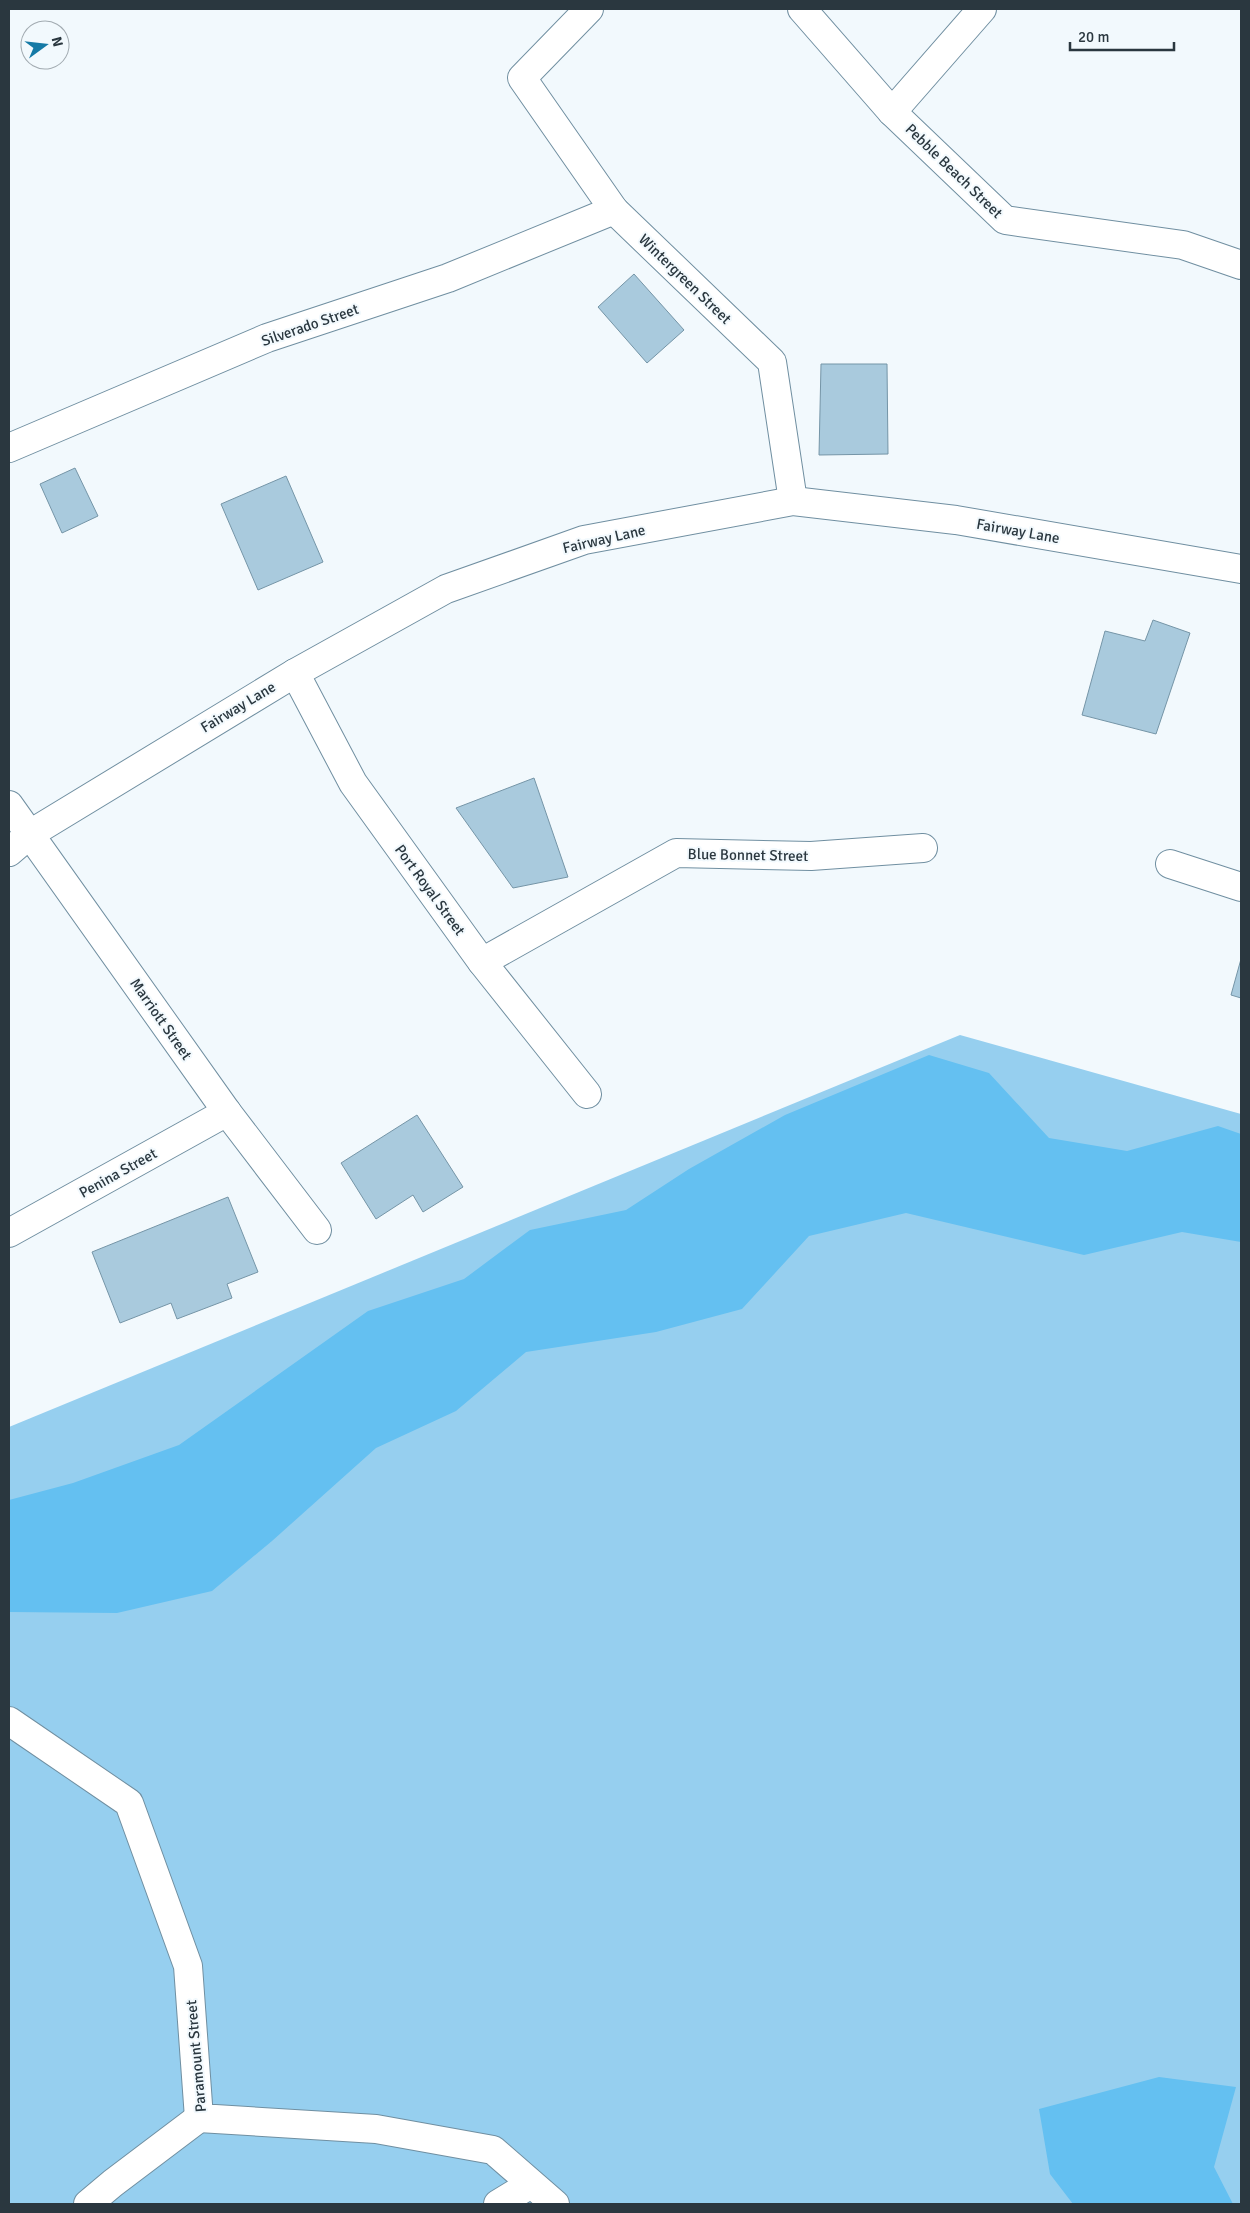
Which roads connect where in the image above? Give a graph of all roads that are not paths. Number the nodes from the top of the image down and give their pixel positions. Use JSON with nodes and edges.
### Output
{"nodes":[{"id":1,"x":589,"y":9,"type":"edge"},
{"id":2,"x":802,"y":9,"type":"edge"},
{"id":3,"x":982,"y":9,"type":"edge"},
{"id":4,"x":892,"y":112,"type":"junction"},
{"id":5,"x":614,"y":210,"type":"junction"},
{"id":6,"x":1241,"y":265,"type":"edge"},
{"id":7,"x":9,"y":448,"type":"edge"},
{"id":8,"x":793,"y":501,"type":"junction"},
{"id":9,"x":1241,"y":569,"type":"edge"},
{"id":10,"x":295,"y":673,"type":"junction"},
{"id":11,"x":9,"y":805,"type":"edge"},
{"id":12,"x":30,"y":834,"type":"junction"},
{"id":13,"x":923,"y":848,"type":"dead end"},
{"id":14,"x":9,"y":852,"type":"edge"},
{"id":15,"x":1170,"y":864,"type":"dead end"},
{"id":16,"x":1241,"y":887,"type":"edge"},
{"id":17,"x":482,"y":962,"type":"junction"},
{"id":18,"x":587,"y":1094,"type":"dead end"},
{"id":19,"x":227,"y":1112,"type":"junction"},
{"id":20,"x":317,"y":1230,"type":"dead end"},
{"id":21,"x":9,"y":1233,"type":"edge"},
{"id":22,"x":12,"y":1724,"type":"edge"},
{"id":23,"x":200,"y":2118,"type":"junction"},
{"id":24,"x":531,"y":2184,"type":"junction"},
{"id":25,"x":88,"y":2204,"type":"edge"},
{"id":26,"x":498,"y":2204,"type":"edge"},
{"id":27,"x":555,"y":2204,"type":"edge"}],
"edges":[{"from":1,"to":5,"type":"street","name":"Wintergreen Street"},
{"from":2,"to":4,"type":"street","name":"Pebble Beach Street"},
{"from":3,"to":4,"type":"street"},
{"from":4,"to":6,"type":"street","name":"Pebble Beach Street"},
{"from":5,"to":7,"type":"street","name":"Silverado Street"},
{"from":5,"to":8,"type":"street","name":"Wintergreen Street"},
{"from":8,"to":9,"type":"street","name":"Fairway Lane"},
{"from":8,"to":10,"type":"street","name":"Fairway Lane"},
{"from":10,"to":12,"type":"street","name":"Fairway Lane"},
{"from":10,"to":17,"type":"street","name":"Port Royal Street"},
{"from":11,"to":12,"type":"street","name":"Marriott Street"},
{"from":12,"to":14,"type":"street","name":"Fairway Lane"},
{"from":12,"to":19,"type":"street","name":"Marriott Street"},
{"from":13,"to":17,"type":"street","name":"Blue Bonnet Street"},
{"from":15,"to":16,"type":"street"},
{"from":17,"to":18,"type":"street","name":"Port Royal Street"},
{"from":19,"to":20,"type":"street","name":"Marriott Street"},
{"from":19,"to":21,"type":"street","name":"Penina Street"},
{"from":22,"to":23,"type":"street","name":"Paramount Street"},
{"from":23,"to":24,"type":"street","name":"Paramount Street"},
{"from":23,"to":25,"type":"street"},
{"from":24,"to":26,"type":"street"},
{"from":24,"to":27,"type":"street","name":"Paramount Street"}]}
